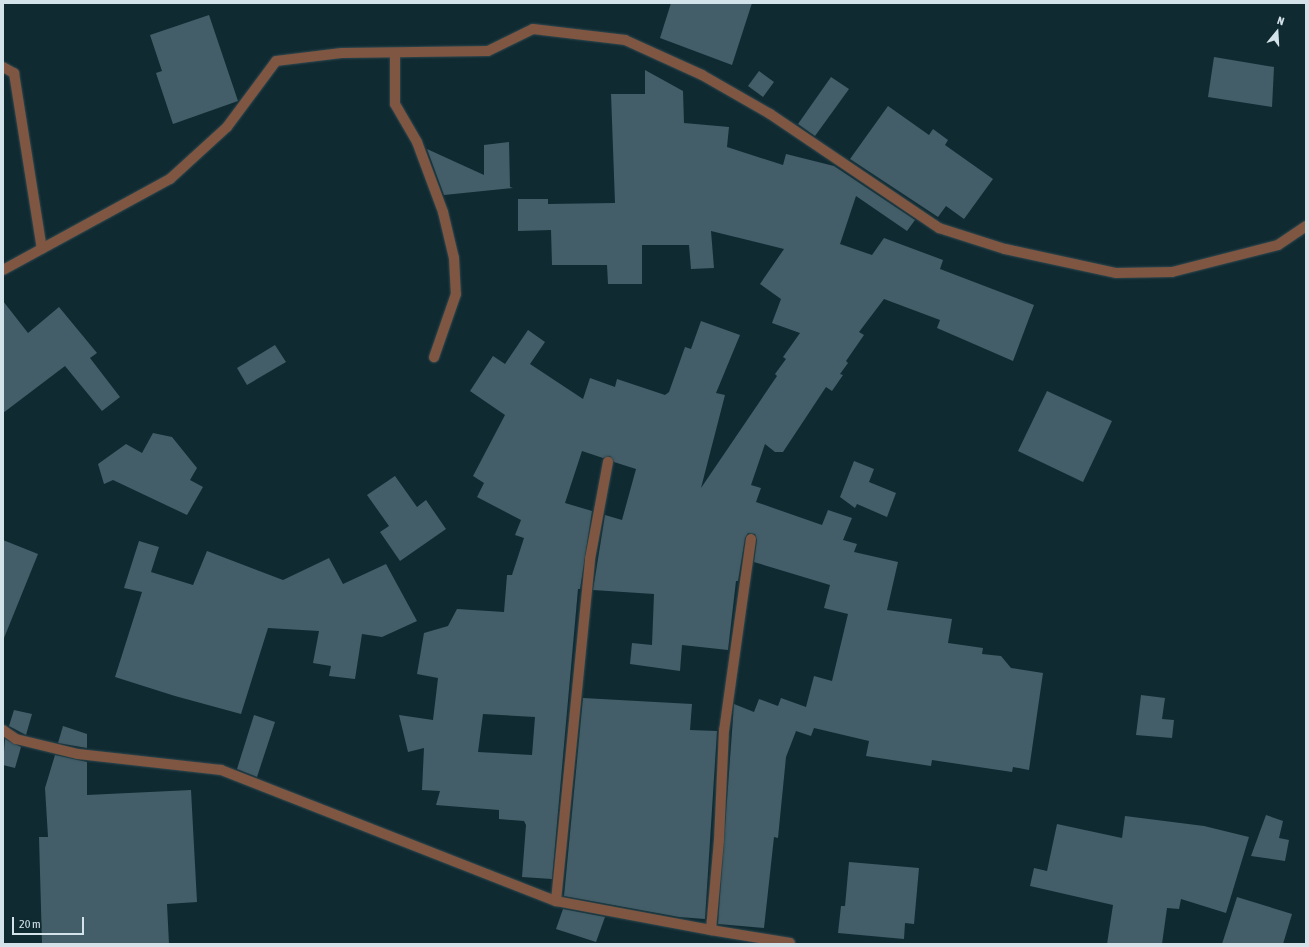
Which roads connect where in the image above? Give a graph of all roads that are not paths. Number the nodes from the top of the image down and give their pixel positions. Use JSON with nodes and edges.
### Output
{"nodes":[{"id":1,"x":395,"y":53,"type":"junction"},
{"id":2,"x":3,"y":67,"type":"edge"},
{"id":3,"x":1306,"y":226,"type":"edge"},
{"id":4,"x":42,"y":249,"type":"junction"},
{"id":5,"x":3,"y":270,"type":"edge"},
{"id":6,"x":434,"y":357,"type":"dead end"},
{"id":7,"x":608,"y":462,"type":"dead end"},
{"id":8,"x":750,"y":539,"type":"dead end"},
{"id":9,"x":3,"y":730,"type":"edge"},
{"id":10,"x":556,"y":901,"type":"junction"},
{"id":11,"x":711,"y":930,"type":"junction"},
{"id":12,"x":793,"y":944,"type":"edge"}],
"edges":[{"from":1,"to":3,"type":"street"},
{"from":1,"to":4,"type":"street"},
{"from":1,"to":6,"type":"street"},
{"from":2,"to":4,"type":"street"},
{"from":4,"to":5,"type":"street"},
{"from":7,"to":10,"type":"street"},
{"from":8,"to":11,"type":"street"},
{"from":9,"to":10,"type":"street"},
{"from":10,"to":11,"type":"street"},
{"from":11,"to":12,"type":"street"}]}
